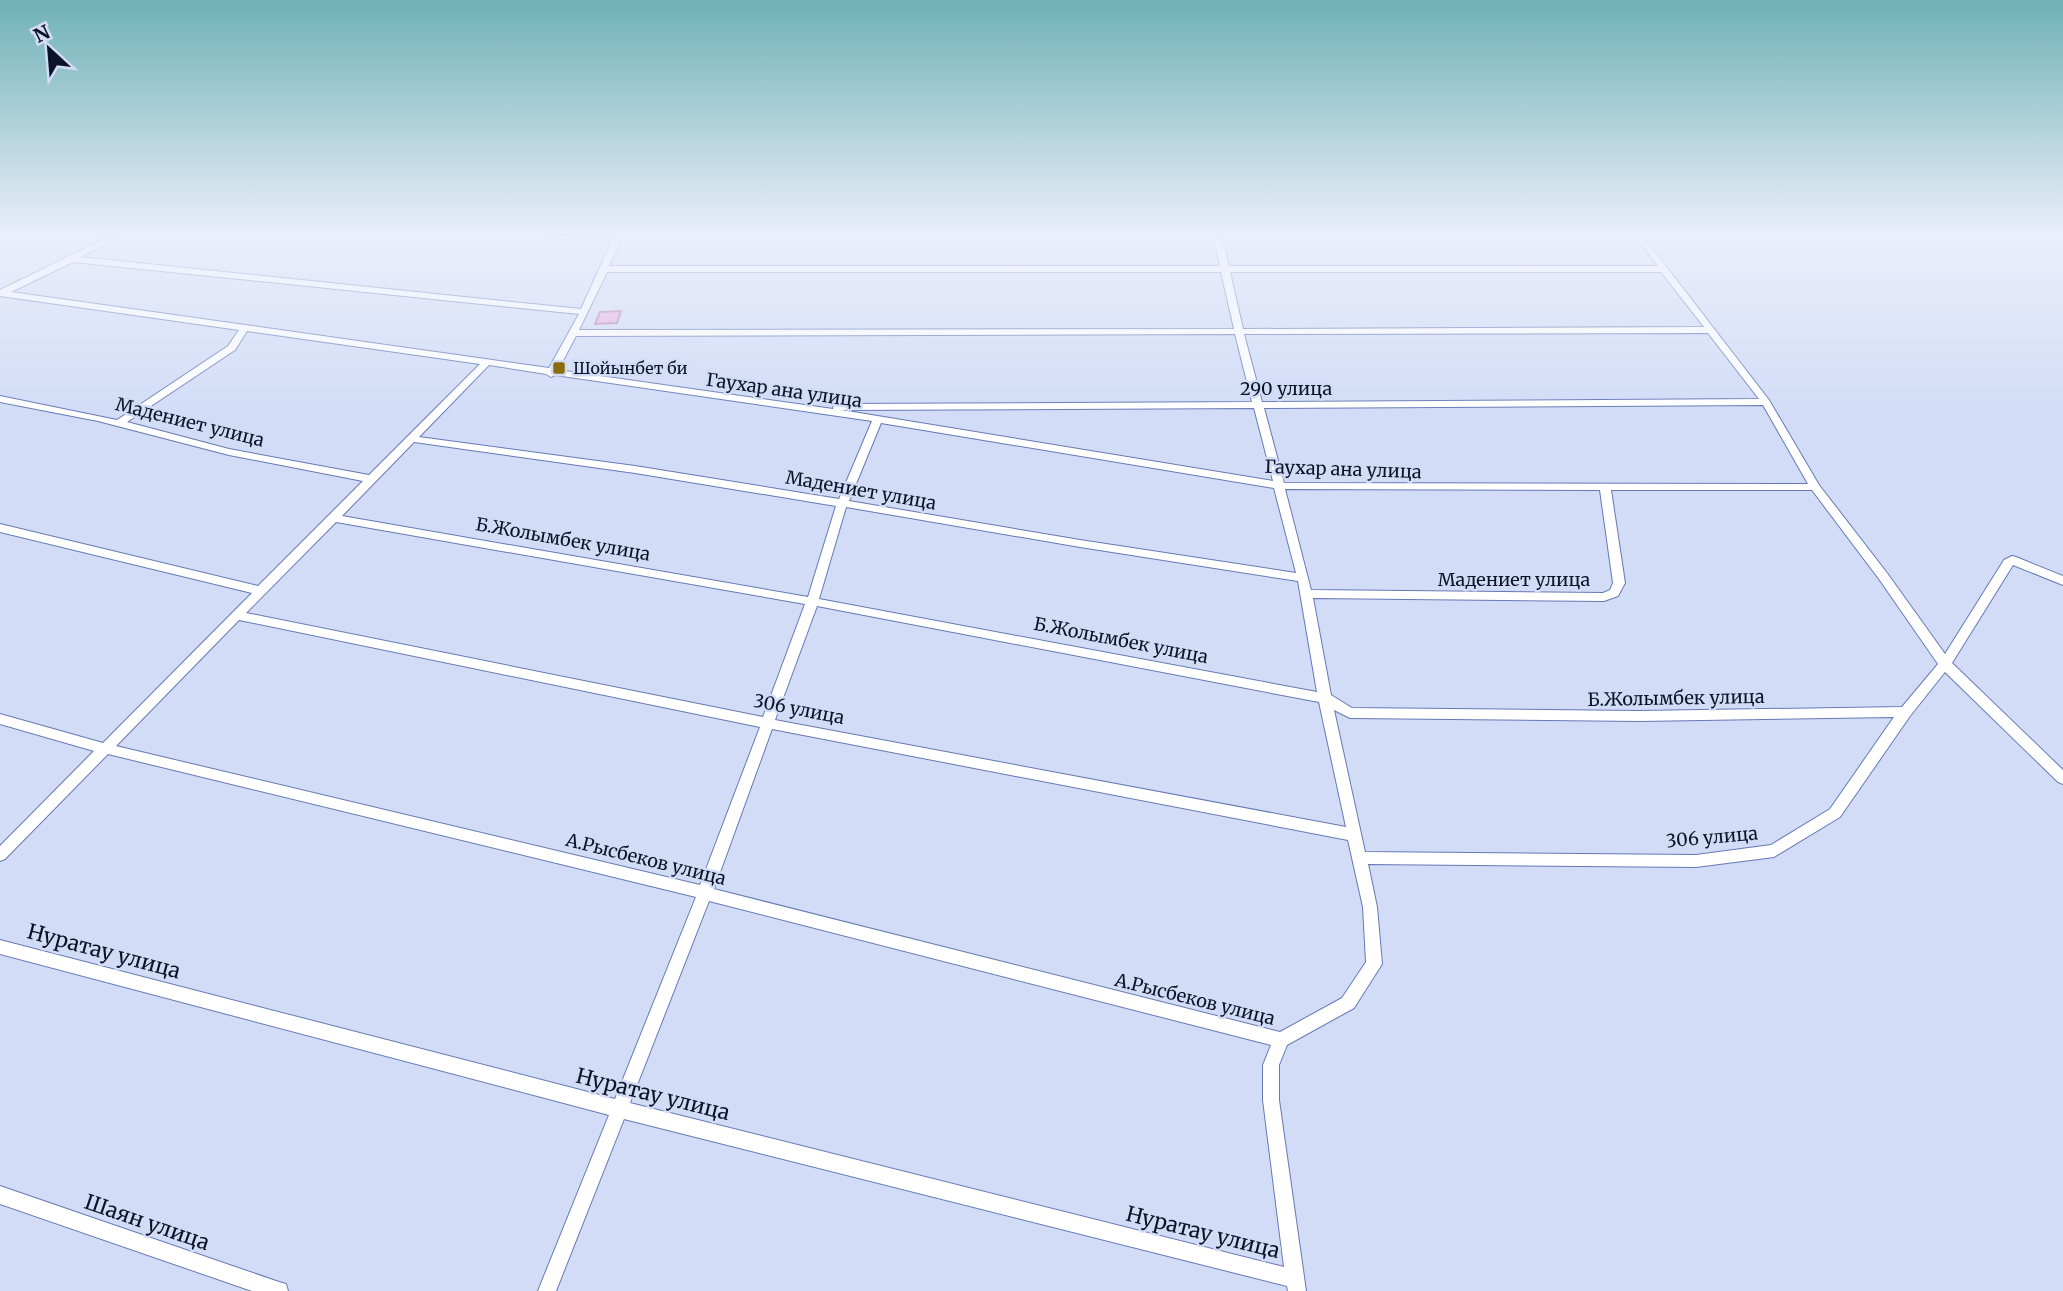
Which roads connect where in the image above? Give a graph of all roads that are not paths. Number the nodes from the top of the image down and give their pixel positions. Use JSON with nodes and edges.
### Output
{"nodes":[{"id":1,"x":2,"y":294,"type":"edge"},
{"id":2,"x":413,"y":294,"type":"edge"},
{"id":3,"x":592,"y":294,"type":"edge"},
{"id":4,"x":1230,"y":294,"type":"edge"},
{"id":5,"x":1683,"y":294,"type":"edge"},
{"id":6,"x":584,"y":312,"type":"junction"},
{"id":7,"x":243,"y":330,"type":"junction"},
{"id":8,"x":1709,"y":330,"type":"junction"},
{"id":9,"x":1239,"y":331,"type":"junction"},
{"id":10,"x":574,"y":333,"type":"junction"},
{"id":11,"x":485,"y":364,"type":"junction"},
{"id":12,"x":551,"y":374,"type":"junction"},
{"id":13,"x":0,"y":399,"type":"edge"},
{"id":14,"x":1766,"y":402,"type":"junction"},
{"id":15,"x":1258,"y":404,"type":"junction"},
{"id":16,"x":806,"y":408,"type":"junction"},
{"id":17,"x":878,"y":419,"type":"junction"},
{"id":18,"x":118,"y":423,"type":"junction"},
{"id":19,"x":412,"y":439,"type":"junction"},
{"id":20,"x":372,"y":479,"type":"junction"},
{"id":21,"x":1280,"y":486,"type":"junction"},
{"id":22,"x":1815,"y":487,"type":"junction"},
{"id":23,"x":1565,"y":488,"type":"joint"},
{"id":24,"x":1605,"y":488,"type":"junction"},
{"id":25,"x":842,"y":504,"type":"junction"},
{"id":26,"x":334,"y":518,"type":"junction"},
{"id":27,"x":0,"y":528,"type":"edge"},
{"id":28,"x":1303,"y":578,"type":"junction"},
{"id":29,"x":2063,"y":581,"type":"edge"},
{"id":30,"x":262,"y":591,"type":"junction"},
{"id":31,"x":1307,"y":594,"type":"junction"},
{"id":32,"x":813,"y":600,"type":"junction"},
{"id":33,"x":238,"y":616,"type":"junction"},
{"id":34,"x":1945,"y":664,"type":"junction"},
{"id":35,"x":1325,"y":698,"type":"junction"},
{"id":36,"x":1905,"y":712,"type":"junction"},
{"id":37,"x":0,"y":719,"type":"edge"},
{"id":38,"x":767,"y":723,"type":"junction"},
{"id":39,"x":107,"y":749,"type":"junction"},
{"id":40,"x":2063,"y":778,"type":"edge"},
{"id":41,"x":1355,"y":835,"type":"junction"},
{"id":42,"x":0,"y":855,"type":"edge"},
{"id":43,"x":1361,"y":858,"type":"junction"},
{"id":44,"x":705,"y":894,"type":"junction"},
{"id":45,"x":0,"y":947,"type":"edge"},
{"id":46,"x":1281,"y":1040,"type":"junction"},
{"id":47,"x":619,"y":1109,"type":"junction"},
{"id":48,"x":0,"y":1195,"type":"edge"},
{"id":49,"x":1297,"y":1285,"type":"edge"},
{"id":50,"x":279,"y":1291,"type":"edge"},
{"id":51,"x":547,"y":1291,"type":"edge"}],
"edges":[{"from":1,"to":7,"type":"street","name":"Гаухар ана улица"},
{"from":2,"to":6,"type":"street"},
{"from":3,"to":6,"type":"street"},
{"from":4,"to":9,"type":"street"},
{"from":5,"to":8,"type":"street"},
{"from":6,"to":10,"type":"street"},
{"from":7,"to":11,"type":"street","name":"Гаухар ана улица"},
{"from":7,"to":18,"type":"street"},
{"from":8,"to":9,"type":"street"},
{"from":8,"to":14,"type":"street"},
{"from":9,"to":10,"type":"street"},
{"from":9,"to":15,"type":"street"},
{"from":10,"to":12,"type":"street"},
{"from":11,"to":12,"type":"street","name":"Гаухар ана улица"},
{"from":11,"to":19,"type":"street"},
{"from":12,"to":16,"type":"street","name":"Гаухар ана улица"},
{"from":13,"to":18,"type":"street","name":"Мадениет улица"},
{"from":14,"to":15,"type":"street","name":"290 улица"},
{"from":14,"to":22,"type":"street"},
{"from":15,"to":16,"type":"street","name":"290 улица"},
{"from":15,"to":21,"type":"street"},
{"from":16,"to":17,"type":"street","name":"Гаухар ана улица"},
{"from":17,"to":21,"type":"street","name":"Гаухар ана улица"},
{"from":17,"to":25,"type":"street"},
{"from":18,"to":20,"type":"street","name":"Мадениет улица"},
{"from":19,"to":20,"type":"street"},
{"from":19,"to":25,"type":"street","name":"Мадениет улица"},
{"from":20,"to":26,"type":"street"},
{"from":21,"to":23,"type":"street","name":"Гаухар ана улица"},
{"from":21,"to":28,"type":"street"},
{"from":22,"to":24,"type":"street"},
{"from":22,"to":34,"type":"street"},
{"from":23,"to":24,"type":"street"},
{"from":24,"to":31,"type":"street","name":"Мадениет улица"},
{"from":25,"to":28,"type":"street","name":"Мадениет улица"},
{"from":25,"to":32,"type":"street"},
{"from":26,"to":30,"type":"street"},
{"from":26,"to":32,"type":"street","name":"Б.Жолымбек улица"},
{"from":27,"to":30,"type":"street"},
{"from":28,"to":31,"type":"street"},
{"from":29,"to":34,"type":"street","name":"306 улица"},
{"from":30,"to":33,"type":"street"},
{"from":31,"to":35,"type":"street"},
{"from":32,"to":35,"type":"street","name":"Б.Жолымбек улица"},
{"from":32,"to":38,"type":"street"},
{"from":33,"to":38,"type":"street","name":"306 улица"},
{"from":33,"to":39,"type":"street"},
{"from":34,"to":36,"type":"street","name":"306 улица"},
{"from":34,"to":40,"type":"street"},
{"from":35,"to":36,"type":"street","name":"Б.Жолымбек улица"},
{"from":35,"to":41,"type":"street"},
{"from":36,"to":43,"type":"street","name":"306 улица"},
{"from":37,"to":39,"type":"street","name":"А.Рысбеков улица"},
{"from":38,"to":41,"type":"street","name":"306 улица"},
{"from":38,"to":44,"type":"street"},
{"from":39,"to":42,"type":"street"},
{"from":39,"to":44,"type":"street","name":"А.Рысбеков улица"},
{"from":41,"to":43,"type":"street"},
{"from":43,"to":46,"type":"street"},
{"from":44,"to":46,"type":"street","name":"А.Рысбеков улица"},
{"from":44,"to":47,"type":"street"},
{"from":45,"to":47,"type":"street","name":"Нуратау улица"},
{"from":46,"to":49,"type":"street"},
{"from":47,"to":49,"type":"street","name":"Нуратау улица"},
{"from":47,"to":51,"type":"street"},
{"from":48,"to":50,"type":"street","name":"Шаян улица"}]}
